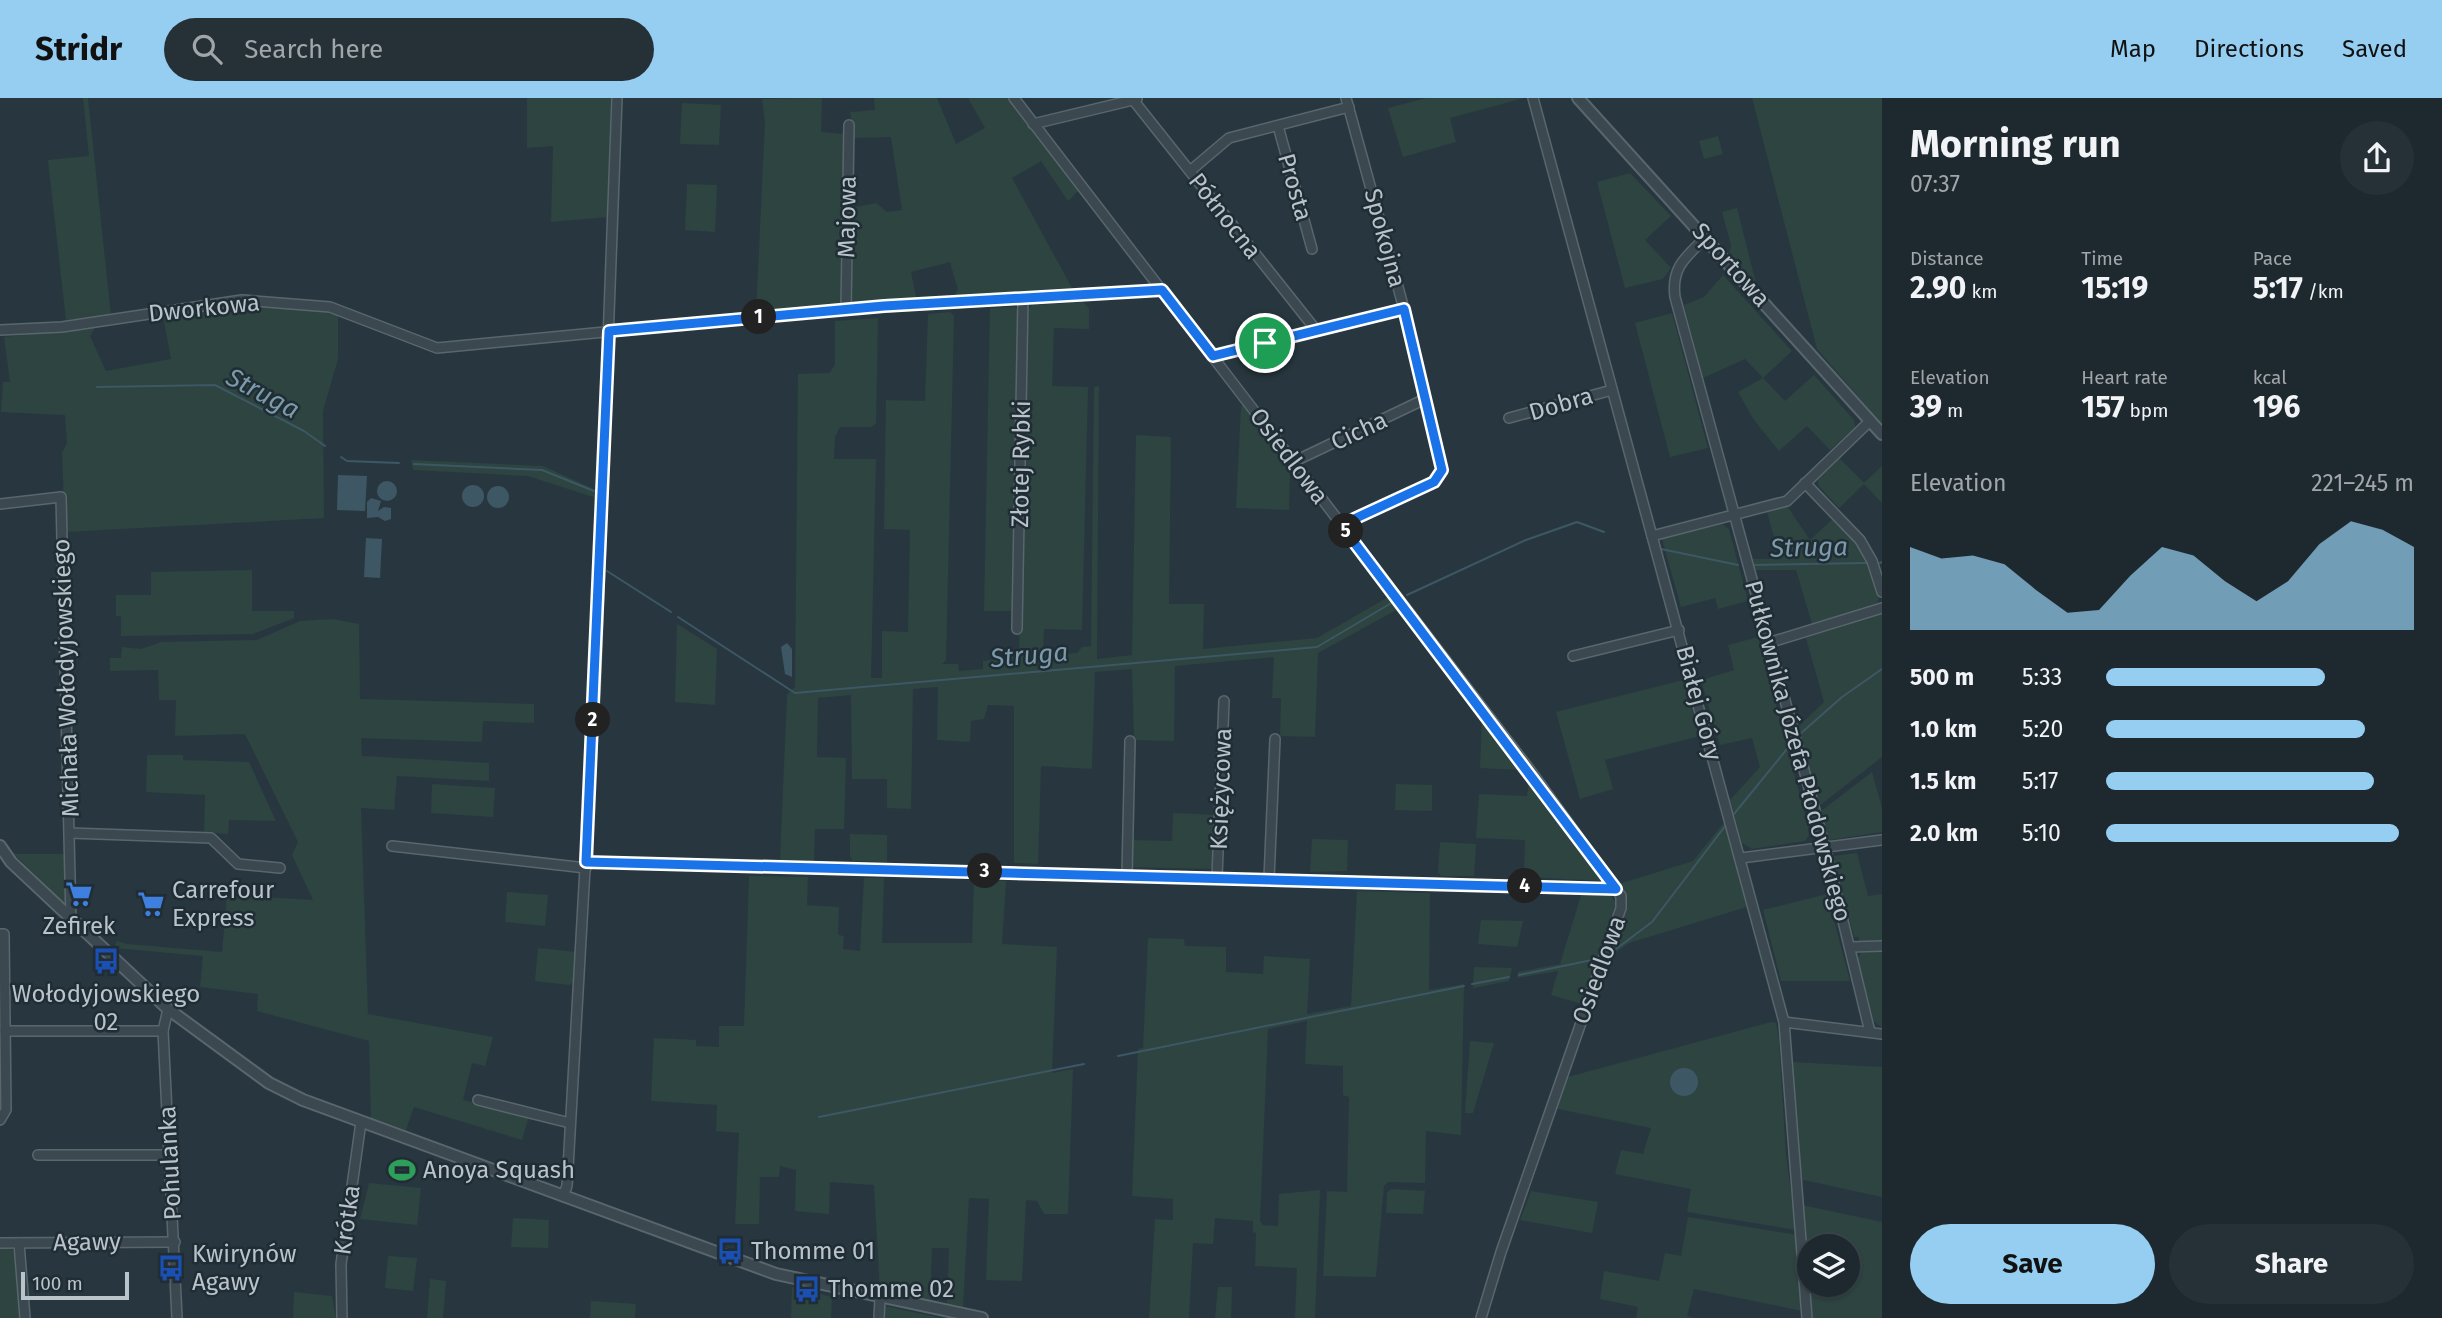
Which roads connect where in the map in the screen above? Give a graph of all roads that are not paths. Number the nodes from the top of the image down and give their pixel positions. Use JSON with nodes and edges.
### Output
{"nodes":[{"id":1,"x":617,"y":98,"type":"edge"},
{"id":2,"x":1014,"y":98,"type":"edge"},
{"id":3,"x":1533,"y":98,"type":"edge"},
{"id":4,"x":1578,"y":98,"type":"edge"},
{"id":5,"x":1136,"y":99,"type":"edge"},
{"id":6,"x":1347,"y":103,"type":"edge"},
{"id":7,"x":1033,"y":124,"type":"junction"},
{"id":8,"x":849,"y":125,"type":"dead end"},
{"id":9,"x":1278,"y":126,"type":"junction"},
{"id":10,"x":1190,"y":172,"type":"junction"},
{"id":11,"x":1706,"y":237,"type":"junction"},
{"id":12,"x":1312,"y":249,"type":"dead end"},
{"id":13,"x":1162,"y":290,"type":"junction"},
{"id":14,"x":1023,"y":298,"type":"junction"},
{"id":15,"x":846,"y":309,"type":"junction"},
{"id":16,"x":1404,"y":309,"type":"junction"},
{"id":17,"x":0,"y":330,"type":"edge"},
{"id":18,"x":609,"y":331,"type":"junction"},
{"id":19,"x":1316,"y":331,"type":"junction"},
{"id":20,"x":1213,"y":356,"type":"junction"},
{"id":21,"x":1612,"y":390,"type":"junction"},
{"id":22,"x":1425,"y":399,"type":"junction"},
{"id":23,"x":1510,"y":418,"type":"dead end"},
{"id":24,"x":1870,"y":421,"type":"junction"},
{"id":25,"x":1882,"y":434,"type":"edge"},
{"id":26,"x":1293,"y":462,"type":"junction"},
{"id":27,"x":1805,"y":483,"type":"junction"},
{"id":28,"x":0,"y":504,"type":"edge"},
{"id":29,"x":1732,"y":516,"type":"junction"},
{"id":30,"x":1341,"y":525,"type":"junction"},
{"id":31,"x":1652,"y":536,"type":"junction"},
{"id":32,"x":1882,"y":592,"type":"edge"},
{"id":33,"x":1882,"y":608,"type":"edge"},
{"id":34,"x":1017,"y":629,"type":"dead end"},
{"id":35,"x":1679,"y":630,"type":"junction"},
{"id":36,"x":1768,"y":643,"type":"junction"},
{"id":37,"x":1573,"y":656,"type":"dead end"},
{"id":38,"x":1224,"y":701,"type":"dead end"},
{"id":39,"x":1275,"y":739,"type":"dead end"},
{"id":40,"x":1130,"y":741,"type":"dead end"},
{"id":41,"x":70,"y":833,"type":"junction"},
{"id":42,"x":1882,"y":840,"type":"edge"},
{"id":43,"x":0,"y":846,"type":"edge"},
{"id":44,"x":391,"y":846,"type":"dead end"},
{"id":45,"x":1825,"y":847,"type":"junction"},
{"id":46,"x":1741,"y":858,"type":"junction"},
{"id":47,"x":586,"y":865,"type":"junction"},
{"id":48,"x":280,"y":868,"type":"dead end"},
{"id":49,"x":1127,"y":874,"type":"junction"},
{"id":50,"x":1217,"y":877,"type":"junction"},
{"id":51,"x":1269,"y":879,"type":"junction"},
{"id":52,"x":1616,"y":889,"type":"junction"},
{"id":53,"x":71,"y":920,"type":"junction"},
{"id":54,"x":2,"y":933,"type":"edge"},
{"id":55,"x":1882,"y":946,"type":"edge"},
{"id":56,"x":1852,"y":947,"type":"junction"},
{"id":57,"x":168,"y":1009,"type":"junction"},
{"id":58,"x":1784,"y":1022,"type":"junction"},
{"id":59,"x":5,"y":1031,"type":"junction"},
{"id":60,"x":163,"y":1031,"type":"junction"},
{"id":61,"x":1870,"y":1032,"type":"junction"},
{"id":62,"x":1882,"y":1034,"type":"edge"},
{"id":63,"x":478,"y":1100,"type":"dead end"},
{"id":64,"x":1,"y":1119,"type":"edge"},
{"id":65,"x":361,"y":1122,"type":"junction"},
{"id":66,"x":570,"y":1123,"type":"junction"},
{"id":67,"x":38,"y":1155,"type":"dead end"},
{"id":68,"x":170,"y":1155,"type":"junction"},
{"id":69,"x":563,"y":1196,"type":"junction"},
{"id":70,"x":175,"y":1242,"type":"junction"},
{"id":71,"x":0,"y":1243,"type":"edge"},
{"id":72,"x":19,"y":1243,"type":"junction"},
{"id":73,"x":880,"y":1298,"type":"junction"},
{"id":74,"x":25,"y":1318,"type":"edge"},
{"id":75,"x":177,"y":1318,"type":"edge"},
{"id":76,"x":342,"y":1318,"type":"edge"},
{"id":77,"x":879,"y":1318,"type":"edge"},
{"id":78,"x":982,"y":1318,"type":"edge"},
{"id":79,"x":1481,"y":1318,"type":"edge"},
{"id":80,"x":1807,"y":1318,"type":"edge"}],
"edges":[{"from":1,"to":18,"type":"street"},
{"from":2,"to":7,"type":"street","name":"Osiedlowa"},
{"from":3,"to":21,"type":"street","name":"Białej Góry"},
{"from":4,"to":11,"type":"street","name":"Sportowa"},
{"from":5,"to":7,"type":"street"},
{"from":5,"to":10,"type":"street","name":"Północna"},
{"from":6,"to":9,"type":"street"},
{"from":6,"to":16,"type":"street","name":"Spokojna"},
{"from":7,"to":13,"type":"street","name":"Osiedlowa"},
{"from":8,"to":15,"type":"street","name":"Majowa"},
{"from":9,"to":10,"type":"street"},
{"from":9,"to":12,"type":"street","name":"Prosta"},
{"from":10,"to":19,"type":"street","name":"Północna"},
{"from":11,"to":24,"type":"street","name":"Sportowa"},
{"from":11,"to":29,"type":"street","name":"Pułkownika Józefa Płodowskiego"},
{"from":13,"to":14,"type":"street","name":"Dworkowa"},
{"from":13,"to":20,"type":"street","name":"Osiedlowa"},
{"from":14,"to":15,"type":"street","name":"Dworkowa"},
{"from":14,"to":34,"type":"street","name":"Złotej Rybki"},
{"from":15,"to":18,"type":"street","name":"Dworkowa"},
{"from":16,"to":19,"type":"street"},
{"from":16,"to":22,"type":"street","name":"Spokojna"},
{"from":17,"to":18,"type":"street","name":"Dworkowa"},
{"from":18,"to":47,"type":"street"},
{"from":19,"to":20,"type":"street"},
{"from":20,"to":26,"type":"street","name":"Osiedlowa"},
{"from":21,"to":23,"type":"street","name":"Dobra"},
{"from":21,"to":31,"type":"street","name":"Białej Góry"},
{"from":22,"to":26,"type":"street","name":"Cicha"},
{"from":22,"to":30,"type":"street","name":"Spokojna"},
{"from":24,"to":25,"type":"street","name":"Sportowa"},
{"from":24,"to":27,"type":"street"},
{"from":26,"to":30,"type":"street","name":"Osiedlowa"},
{"from":27,"to":29,"type":"street"},
{"from":27,"to":32,"type":"street"},
{"from":28,"to":41,"type":"street","name":"Michała Wołodyjowskiego"},
{"from":29,"to":31,"type":"street"},
{"from":29,"to":36,"type":"street","name":"Pułkownika Józefa Płodowskiego"},
{"from":30,"to":52,"type":"street","name":"Osiedlowa"},
{"from":31,"to":35,"type":"street","name":"Białej Góry"},
{"from":33,"to":36,"type":"street"},
{"from":35,"to":37,"type":"street"},
{"from":35,"to":46,"type":"street","name":"Białej Góry"},
{"from":36,"to":45,"type":"street","name":"Pułkownika Józefa Płodowskiego"},
{"from":38,"to":50,"type":"street","name":"Księżycowa"},
{"from":39,"to":51,"type":"street"},
{"from":40,"to":49,"type":"street"},
{"from":41,"to":48,"type":"street"},
{"from":41,"to":53,"type":"street","name":"Michała Wołodyjowskiego"},
{"from":42,"to":45,"type":"street"},
{"from":43,"to":53,"type":"street"},
{"from":44,"to":47,"type":"street"},
{"from":45,"to":46,"type":"street"},
{"from":45,"to":56,"type":"street","name":"Pułkownika Józefa Płodowskiego"},
{"from":46,"to":58,"type":"street","name":"Białej Góry"},
{"from":47,"to":49,"type":"street"},
{"from":47,"to":66,"type":"street"},
{"from":49,"to":50,"type":"street"},
{"from":50,"to":51,"type":"street"},
{"from":51,"to":52,"type":"street"},
{"from":52,"to":79,"type":"street","name":"Osiedlowa"},
{"from":53,"to":57,"type":"street"},
{"from":54,"to":59,"type":"street"},
{"from":55,"to":56,"type":"street"},
{"from":56,"to":61,"type":"street","name":"Pułkownika Józefa Płodowskiego"},
{"from":57,"to":60,"type":"street","name":"Pohulanka"},
{"from":57,"to":65,"type":"street"},
{"from":58,"to":61,"type":"street"},
{"from":58,"to":80,"type":"street","name":"Białej Góry"},
{"from":59,"to":60,"type":"street"},
{"from":59,"to":64,"type":"street"},
{"from":60,"to":68,"type":"street","name":"Pohulanka"},
{"from":61,"to":62,"type":"street"},
{"from":63,"to":66,"type":"street"},
{"from":65,"to":69,"type":"street"},
{"from":65,"to":76,"type":"street","name":"Krótka"},
{"from":66,"to":69,"type":"street"},
{"from":67,"to":68,"type":"street"},
{"from":68,"to":70,"type":"street","name":"Pohulanka"},
{"from":69,"to":73,"type":"street"},
{"from":70,"to":72,"type":"street","name":"Agawy"},
{"from":70,"to":75,"type":"street","name":"Pohulanka"},
{"from":71,"to":72,"type":"street","name":"Agawy"},
{"from":72,"to":74,"type":"street"},
{"from":73,"to":77,"type":"street"},
{"from":73,"to":78,"type":"street"}]}
